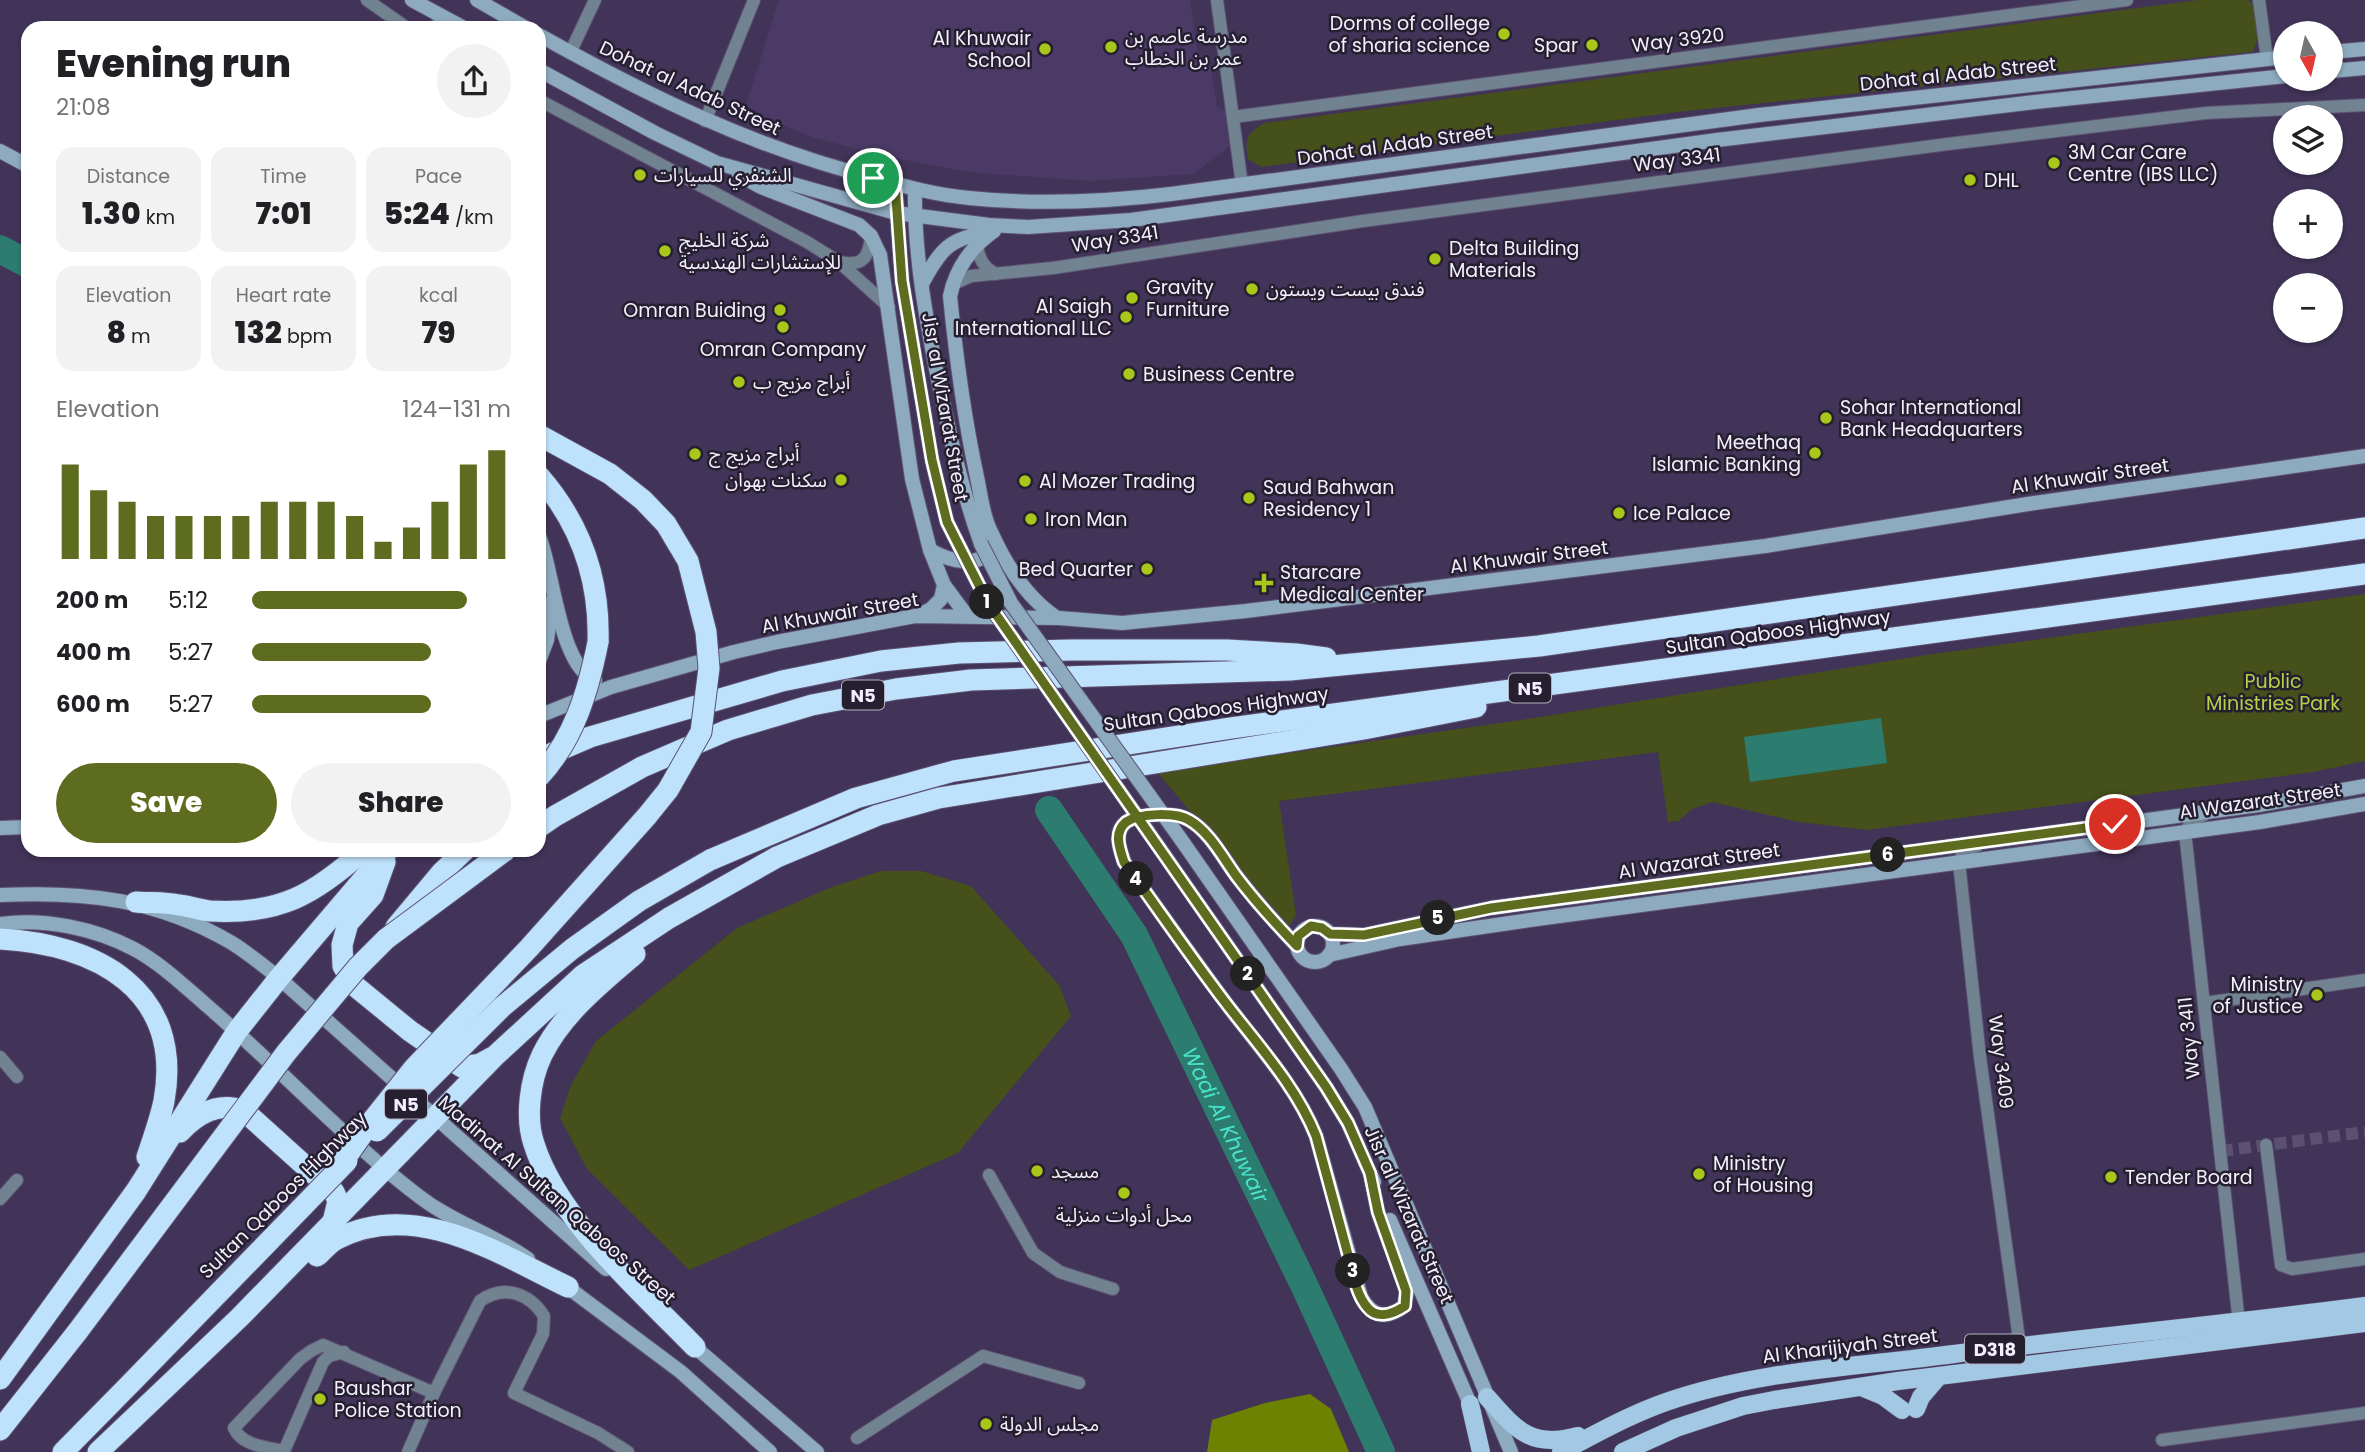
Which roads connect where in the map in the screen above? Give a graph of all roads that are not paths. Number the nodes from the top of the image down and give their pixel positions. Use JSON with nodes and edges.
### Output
{"nodes":[{"id":1,"x":367,"y":0,"type":"edge"},
{"id":2,"x":412,"y":0,"type":"edge"},
{"id":3,"x":595,"y":0,"type":"edge"},
{"id":4,"x":754,"y":0,"type":"edge"},
{"id":5,"x":1217,"y":0,"type":"edge"},
{"id":6,"x":2127,"y":0,"type":"edge"},
{"id":7,"x":2259,"y":0,"type":"edge"},
{"id":8,"x":480,"y":1,"type":"edge"},
{"id":9,"x":2024,"y":7,"type":"edge"},
{"id":10,"x":397,"y":21,"type":"edge"},
{"id":11,"x":438,"y":21,"type":"edge"},
{"id":12,"x":514,"y":21,"type":"edge"},
{"id":13,"x":546,"y":39,"type":"edge"},
{"id":14,"x":2365,"y":49,"type":"edge"},
{"id":15,"x":2343,"y":51,"type":"edge"},
{"id":16,"x":570,"y":52,"type":"junction"},
{"id":17,"x":2273,"y":58,"type":"edge"},
{"id":18,"x":2267,"y":59,"type":"junction"},
{"id":19,"x":2365,"y":68,"type":"edge"},
{"id":20,"x":2343,"y":70,"type":"edge"},
{"id":21,"x":546,"y":74,"type":"edge"},
{"id":22,"x":2273,"y":77,"type":"edge"},
{"id":23,"x":546,"y":104,"type":"edge"},
{"id":24,"x":2365,"y":105,"type":"edge"},
{"id":25,"x":1233,"y":117,"type":"junction"},
{"id":26,"x":705,"y":121,"type":"junction"},
{"id":27,"x":0,"y":151,"type":"edge"},
{"id":28,"x":21,"y":162,"type":"edge"},
{"id":29,"x":717,"y":163,"type":"junction"},
{"id":30,"x":895,"y":184,"type":"junction"},
{"id":31,"x":1242,"y":185,"type":"junction"},
{"id":32,"x":915,"y":189,"type":"junction"},
{"id":33,"x":896,"y":213,"type":"junction"},
{"id":34,"x":915,"y":216,"type":"junction"},
{"id":35,"x":1028,"y":227,"type":"junction"},
{"id":36,"x":994,"y":231,"type":"junction"},
{"id":37,"x":871,"y":236,"type":"junction"},
{"id":38,"x":977,"y":245,"type":"junction"},
{"id":39,"x":839,"y":262,"type":"junction"},
{"id":40,"x":996,"y":274,"type":"junction"},
{"id":41,"x":953,"y":284,"type":"junction"},
{"id":42,"x":922,"y":285,"type":"junction"},
{"id":43,"x":889,"y":308,"type":"junction"},
{"id":44,"x":546,"y":439,"type":"edge"},
{"id":45,"x":2365,"y":456,"type":"edge"},
{"id":46,"x":546,"y":484,"type":"edge"},
{"id":47,"x":2365,"y":528,"type":"edge"},
{"id":48,"x":986,"y":539,"type":"junction"},
{"id":49,"x":929,"y":550,"type":"junction"},
{"id":50,"x":546,"y":553,"type":"edge"},
{"id":51,"x":2365,"y":574,"type":"edge"},
{"id":52,"x":944,"y":584,"type":"junction"},
{"id":53,"x":553,"y":597,"type":"junction"},
{"id":54,"x":915,"y":616,"type":"junction"},
{"id":55,"x":967,"y":616,"type":"junction"},
{"id":56,"x":1059,"y":618,"type":"junction"},
{"id":57,"x":546,"y":642,"type":"edge"},
{"id":58,"x":1360,"y":663,"type":"junction"},
{"id":59,"x":611,"y":687,"type":"junction"},
{"id":60,"x":1531,"y":688,"type":"junction"},
{"id":61,"x":546,"y":713,"type":"edge"},
{"id":62,"x":546,"y":756,"type":"edge"},
{"id":63,"x":546,"y":767,"type":"edge"},
{"id":64,"x":2365,"y":786,"type":"edge"},
{"id":65,"x":2365,"y":804,"type":"edge"},
{"id":66,"x":2259,"y":805,"type":"junction"},
{"id":67,"x":546,"y":822,"type":"edge"},
{"id":68,"x":21,"y":827,"type":"edge"},
{"id":69,"x":0,"y":828,"type":"edge"},
{"id":70,"x":2185,"y":832,"type":"junction"},
{"id":71,"x":2029,"y":835,"type":"junction"},
{"id":72,"x":356,"y":857,"type":"edge"},
{"id":73,"x":383,"y":857,"type":"edge"},
{"id":74,"x":387,"y":857,"type":"edge"},
{"id":75,"x":457,"y":857,"type":"edge"},
{"id":76,"x":497,"y":857,"type":"edge"},
{"id":77,"x":1959,"y":862,"type":"junction"},
{"id":78,"x":0,"y":895,"type":"edge"},
{"id":79,"x":136,"y":902,"type":"junction"},
{"id":80,"x":694,"y":905,"type":"junction"},
{"id":81,"x":0,"y":924,"type":"edge"},
{"id":82,"x":1330,"y":934,"type":"junction"},
{"id":83,"x":0,"y":939,"type":"edge"},
{"id":84,"x":386,"y":939,"type":"junction"},
{"id":85,"x":1297,"y":946,"type":"junction"},
{"id":86,"x":1329,"y":955,"type":"junction"},
{"id":87,"x":279,"y":978,"type":"junction"},
{"id":88,"x":2365,"y":980,"type":"edge"},
{"id":89,"x":2205,"y":1003,"type":"junction"},
{"id":90,"x":237,"y":1031,"type":"junction"},
{"id":91,"x":496,"y":1055,"type":"junction"},
{"id":92,"x":0,"y":1057,"type":"edge"},
{"id":93,"x":17,"y":1077,"type":"dead end"},
{"id":94,"x":436,"y":1118,"type":"junction"},
{"id":95,"x":2266,"y":1145,"type":"dead end"},
{"id":96,"x":156,"y":1158,"type":"junction"},
{"id":97,"x":384,"y":1168,"type":"junction"},
{"id":98,"x":337,"y":1170,"type":"junction"},
{"id":99,"x":1370,"y":1173,"type":"junction"},
{"id":100,"x":989,"y":1175,"type":"dead end"},
{"id":101,"x":17,"y":1180,"type":"dead end"},
{"id":102,"x":136,"y":1191,"type":"junction"},
{"id":103,"x":0,"y":1199,"type":"edge"},
{"id":104,"x":333,"y":1222,"type":"junction"},
{"id":105,"x":2365,"y":1259,"type":"edge"},
{"id":106,"x":568,"y":1287,"type":"junction"},
{"id":107,"x":1113,"y":1289,"type":"dead end"},
{"id":108,"x":2365,"y":1306,"type":"edge"},
{"id":109,"x":239,"y":1318,"type":"junction"},
{"id":110,"x":2365,"y":1322,"type":"edge"},
{"id":111,"x":2239,"y":1323,"type":"junction"},
{"id":112,"x":2304,"y":1331,"type":"junction"},
{"id":113,"x":2020,"y":1346,"type":"junction"},
{"id":114,"x":2178,"y":1346,"type":"junction"},
{"id":115,"x":695,"y":1347,"type":"junction"},
{"id":116,"x":344,"y":1352,"type":"junction"},
{"id":117,"x":2069,"y":1360,"type":"junction"},
{"id":118,"x":1902,"y":1361,"type":"junction"},
{"id":119,"x":1975,"y":1371,"type":"junction"},
{"id":120,"x":1939,"y":1376,"type":"junction"},
{"id":121,"x":0,"y":1379,"type":"edge"},
{"id":122,"x":1905,"y":1380,"type":"junction"},
{"id":123,"x":1079,"y":1383,"type":"dead end"},
{"id":124,"x":1858,"y":1386,"type":"junction"},
{"id":125,"x":434,"y":1393,"type":"junction"},
{"id":126,"x":1487,"y":1397,"type":"junction"},
{"id":127,"x":1470,"y":1404,"type":"junction"},
{"id":128,"x":2365,"y":1413,"type":"edge"},
{"id":129,"x":1630,"y":1416,"type":"junction"},
{"id":130,"x":0,"y":1430,"type":"edge"},
{"id":131,"x":857,"y":1438,"type":"dead end"},
{"id":132,"x":2162,"y":1440,"type":"dead end"},
{"id":133,"x":63,"y":1452,"type":"edge"},
{"id":134,"x":97,"y":1452,"type":"edge"},
{"id":135,"x":408,"y":1452,"type":"edge"},
{"id":136,"x":628,"y":1452,"type":"edge"},
{"id":137,"x":770,"y":1452,"type":"edge"},
{"id":138,"x":817,"y":1452,"type":"edge"},
{"id":139,"x":1481,"y":1452,"type":"edge"},
{"id":140,"x":1491,"y":1452,"type":"edge"},
{"id":141,"x":1511,"y":1452,"type":"edge"},
{"id":142,"x":1561,"y":1452,"type":"edge"},
{"id":143,"x":1623,"y":1452,"type":"edge"}],
"edges":[{"from":1,"to":10,"type":"street"},
{"from":2,"to":11,"type":"main road"},
{"from":3,"to":16,"type":"street"},
{"from":4,"to":26,"type":"street"},
{"from":5,"to":25,"type":"street"},
{"from":6,"to":9,"type":"street","name":"Way 3920"},
{"from":7,"to":18,"type":"street"},
{"from":8,"to":12,"type":"main road"},
{"from":9,"to":25,"type":"street","name":"Way 3920"},
{"from":13,"to":16,"type":"main road","name":"Dohat al Adab Street"},
{"from":14,"to":15,"type":"main road"},
{"from":16,"to":26,"type":"main road","name":"Dohat al Adab Street"},
{"from":17,"to":18,"type":"main road","name":"Dohat al Adab Street"},
{"from":18,"to":31,"type":"main road","name":"Dohat al Adab Street"},
{"from":19,"to":20,"type":"main road"},
{"from":21,"to":29,"type":"main road","name":"Dohat al Adab Street"},
{"from":22,"to":35,"type":"main road","name":"Dohat al Adab Street"},
{"from":23,"to":39,"type":"street"},
{"from":24,"to":40,"type":"street","name":"Way 3341"},
{"from":25,"to":31,"type":"street"},
{"from":26,"to":30,"type":"main road","name":"Dohat al Adab Street"},
{"from":27,"to":28,"type":"main road"},
{"from":29,"to":33,"type":"main road","name":"Dohat al Adab Street"},
{"from":29,"to":37,"type":"main road"},
{"from":30,"to":32,"type":"main road","name":"Dohat al Adab Street"},
{"from":30,"to":33,"type":"main road","name":"Jisr al Wizarat Street"},
{"from":31,"to":32,"type":"main road","name":"Dohat al Adab Street"},
{"from":32,"to":34,"type":"main road","name":"Jisr al Wizarat Street"},
{"from":33,"to":34,"type":"main road","name":"Dohat al Adab Street"},
{"from":33,"to":99,"type":"main road","name":"Jisr al Wizarat Street","bridge":true},
{"from":34,"to":35,"type":"main road","name":"Dohat al Adab Street"},
{"from":34,"to":42,"type":"main road","name":"Jisr al Wizarat Street"},
{"from":35,"to":36,"type":"main road"},
{"from":36,"to":38,"type":"main road"},
{"from":36,"to":42,"type":"main road"},
{"from":37,"to":39,"type":"street"},
{"from":37,"to":43,"type":"main road"},
{"from":38,"to":40,"type":"street"},
{"from":38,"to":41,"type":"main road"},
{"from":39,"to":43,"type":"street"},
{"from":40,"to":41,"type":"street","name":"Way 3341"},
{"from":41,"to":48,"type":"main road"},
{"from":42,"to":48,"type":"main road","name":"Jisr al Wizarat Street"},
{"from":43,"to":49,"type":"main road"},
{"from":44,"to":98,"type":"highway","bridge":true},
{"from":45,"to":56,"type":"main road","name":"Al Khuwair Street"},
{"from":46,"to":63,"type":"highway","bridge":true},
{"from":47,"to":58,"type":"highway","name":"Sultan Qaboos Highway","number":"N5"},
{"from":48,"to":49,"type":"main road"},
{"from":48,"to":56,"type":"main road"},
{"from":48,"to":126,"type":"main road","name":"Jisr al Wizarat Street","bridge":true},
{"from":49,"to":52,"type":"main road"},
{"from":50,"to":53,"type":"main road"},
{"from":51,"to":60,"type":"highway","name":"Sultan Qaboos Highway","number":"N5"},
{"from":52,"to":54,"type":"main road"},
{"from":52,"to":55,"type":"main road"},
{"from":53,"to":57,"type":"main road"},
{"from":53,"to":59,"type":"main road"},
{"from":54,"to":55,"type":"main road","name":"Al Khuwair Street"},
{"from":54,"to":59,"type":"main road","name":"Al Khuwair Street"},
{"from":55,"to":56,"type":"main road","name":"Al Khuwair Street"},
{"from":58,"to":62,"type":"highway"},
{"from":58,"to":67,"type":"highway","name":"Sultan Qaboos Highway","number":"N5"},
{"from":59,"to":61,"type":"main road","name":"Al Khuwair Street"},
{"from":60,"to":80,"type":"highway"},
{"from":60,"to":98,"type":"highway","name":"Sultan Qaboos Highway","number":"N5","bridge":true},
{"from":64,"to":66,"type":"main road","name":"Al Wazarat Street"},
{"from":65,"to":70,"type":"main road","name":"Al Wazarat Street"},
{"from":66,"to":70,"type":"street"},
{"from":66,"to":71,"type":"main road","name":"Al Wazarat Street"},
{"from":68,"to":69,"type":"main road"},
{"from":70,"to":77,"type":"main road","name":"Al Wazarat Street"},
{"from":70,"to":89,"type":"street","name":"Way 3411"},
{"from":71,"to":77,"type":"street"},
{"from":71,"to":82,"type":"main road","name":"Al Wazarat Street"},
{"from":72,"to":79,"type":"highway"},
{"from":73,"to":87,"type":"highway"},
{"from":74,"to":91,"type":"highway"},
{"from":75,"to":84,"type":"highway","bridge":true},
{"from":76,"to":84,"type":"highway","bridge":true},
{"from":77,"to":86,"type":"main road","name":"Al Wazarat Street"},
{"from":77,"to":113,"type":"street","name":"Way 3409"},
{"from":78,"to":79,"type":"main road","name":"Madinat Al Sultan Qaboos Street"},
{"from":79,"to":87,"type":"main road","name":"Madinat Al Sultan Qaboos Street"},
{"from":80,"to":91,"type":"highway"},
{"from":80,"to":115,"type":"highway"},
{"from":81,"to":90,"type":"main road"},
{"from":82,"to":85,"type":"main road"},
{"from":82,"to":86,"type":"main road"},
{"from":83,"to":102,"type":"highway"},
{"from":84,"to":130,"type":"highway","bridge":true},
{"from":85,"to":86,"type":"main road"},
{"from":85,"to":99,"type":"main road"},
{"from":87,"to":90,"type":"highway"},
{"from":87,"to":94,"type":"main road","name":"Madinat Al Sultan Qaboos Street"},
{"from":88,"to":89,"type":"street"},
{"from":89,"to":111,"type":"street","name":"Way 3411"},
{"from":90,"to":96,"type":"highway"},
{"from":90,"to":97,"type":"main road"},
{"from":91,"to":94,"type":"highway"},
{"from":92,"to":93,"type":"street"},
{"from":94,"to":97,"type":"highway"},
{"from":94,"to":115,"type":"main road","name":"Madinat Al Sultan Qaboos Street"},
{"from":95,"to":105,"type":"street"},
{"from":96,"to":102,"type":"highway"},
{"from":96,"to":104,"type":"highway"},
{"from":97,"to":104,"type":"highway"},
{"from":97,"to":106,"type":"main road"},
{"from":98,"to":133,"type":"highway","name":"Sultan Qaboos Highway","number":"N5","bridge":true},
{"from":99,"to":127,"type":"main road","name":"Jisr al Wizarat Street"},
{"from":100,"to":107,"type":"street"},
{"from":101,"to":103,"type":"street"},
{"from":102,"to":121,"type":"highway"},
{"from":104,"to":109,"type":"highway"},
{"from":106,"to":109,"type":"highway"},
{"from":106,"to":137,"type":"main road"},
{"from":108,"to":111,"type":"main road","name":"Al Kharijiyah Street","number":"D318"},
{"from":109,"to":134,"type":"highway"},
{"from":110,"to":112,"type":"main road","number":"D318"},
{"from":111,"to":112,"type":"main road"},
{"from":111,"to":113,"type":"main road","name":"Al Kharijiyah Street","number":"D318"},
{"from":111,"to":114,"type":"main road"},
{"from":112,"to":114,"type":"main road","number":"D318"},
{"from":113,"to":117,"type":"main road"},
{"from":113,"to":118,"type":"main road","name":"Al Kharijiyah Street","number":"D318"},
{"from":113,"to":119,"type":"main road"},
{"from":114,"to":117,"type":"main road","number":"D318"},
{"from":115,"to":138,"type":"main road","name":"Madinat Al Sultan Qaboos Street"},
{"from":116,"to":116,"type":"street"},
{"from":116,"to":125,"type":"street"},
{"from":117,"to":119,"type":"main road","number":"D318"},
{"from":118,"to":122,"type":"main road"},
{"from":118,"to":129,"type":"main road","name":"Al Kharijiyah Street","number":"D318"},
{"from":119,"to":120,"type":"main road","number":"D318"},
{"from":120,"to":122,"type":"main road","number":"D318"},
{"from":120,"to":124,"type":"main road"},
{"from":122,"to":124,"type":"main road","number":"D318"},
{"from":123,"to":131,"type":"street"},
{"from":124,"to":143,"type":"main road","number":"D318"},
{"from":125,"to":135,"type":"street"},
{"from":125,"to":136,"type":"street"},
{"from":126,"to":129,"type":"main road"},
{"from":126,"to":141,"type":"main road","name":"Jisr al Wizarat Street"},
{"from":127,"to":139,"type":"main road"},
{"from":127,"to":140,"type":"main road","name":"Jisr al Wizarat Street"},
{"from":128,"to":132,"type":"street"},
{"from":129,"to":142,"type":"main road","name":"Al Kharijiyah Street","number":"D318"}]}
